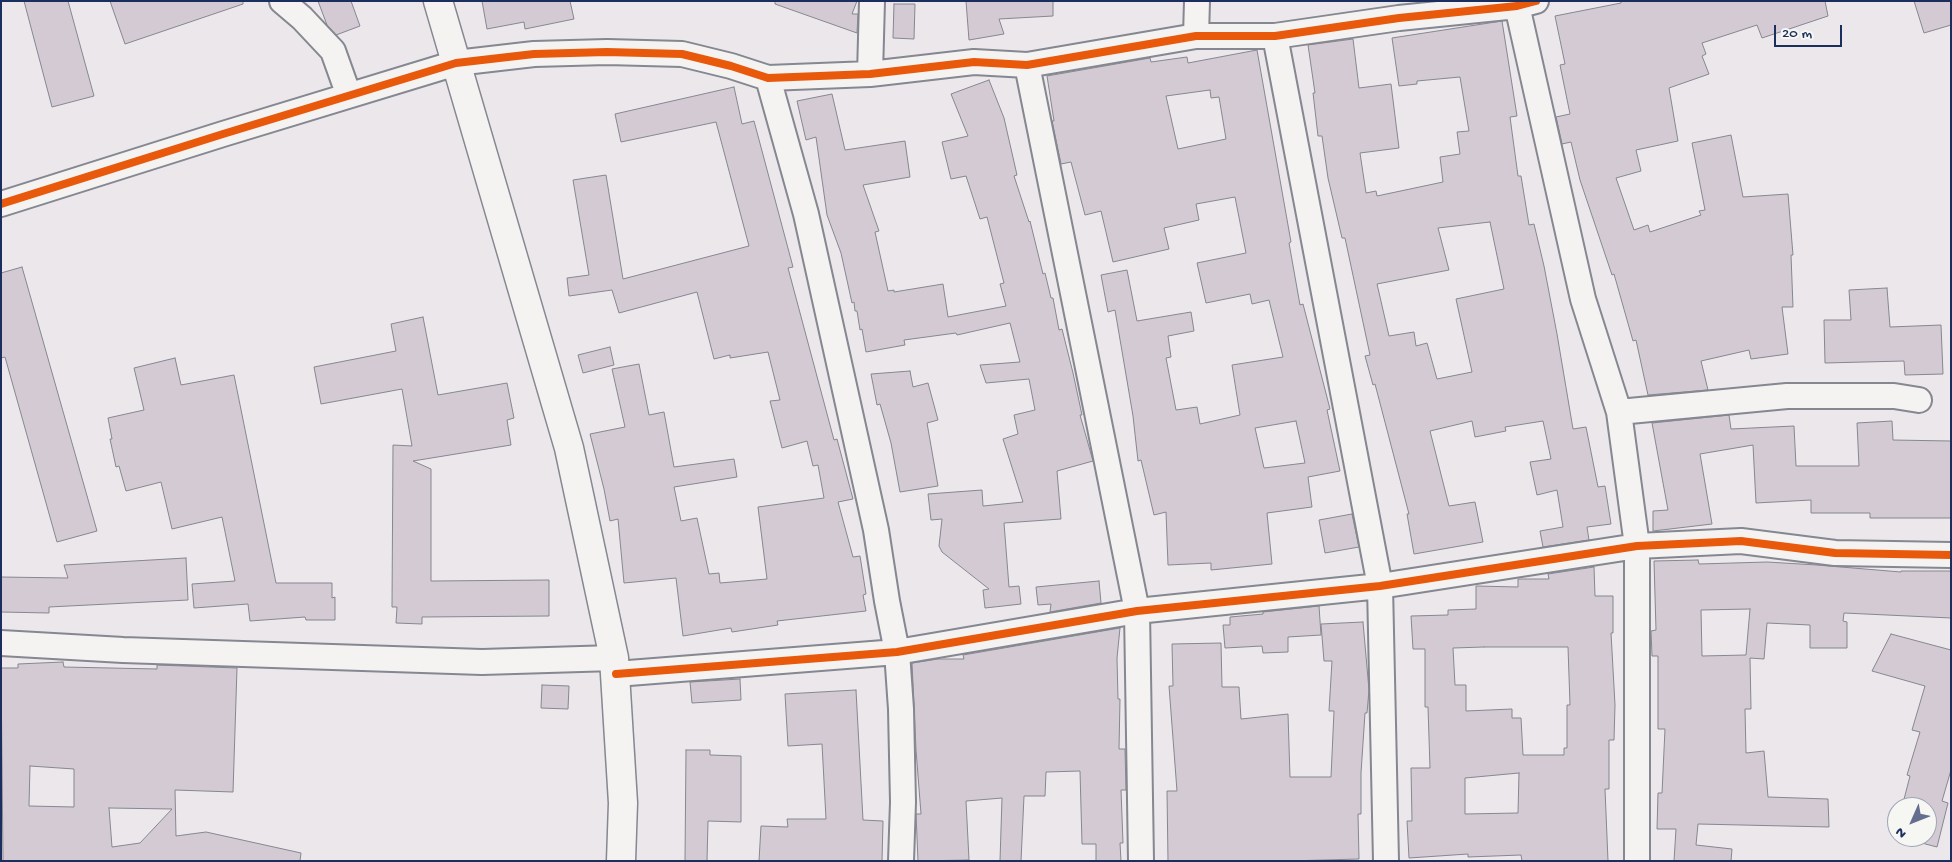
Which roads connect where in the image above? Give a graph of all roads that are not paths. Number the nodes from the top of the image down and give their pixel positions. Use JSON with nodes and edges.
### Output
{"nodes":[{"id":1,"x":282,"y":1,"type":"edge"},
{"id":2,"x":438,"y":1,"type":"edge"},
{"id":3,"x":872,"y":1,"type":"edge"},
{"id":4,"x":1197,"y":1,"type":"edge"},
{"id":5,"x":1523,"y":3,"type":"edge"},
{"id":6,"x":1196,"y":36,"type":"junction"},
{"id":7,"x":1275,"y":36,"type":"junction"},
{"id":8,"x":456,"y":64,"type":"junction"},
{"id":9,"x":1028,"y":66,"type":"junction"},
{"id":10,"x":870,"y":74,"type":"junction"},
{"id":11,"x":768,"y":78,"type":"junction"},
{"id":12,"x":348,"y":93,"type":"dead end"},
{"id":13,"x":1,"y":204,"type":"edge"},
{"id":14,"x":1919,"y":400,"type":"dead end"},
{"id":15,"x":1620,"y":412,"type":"junction"},
{"id":16,"x":1637,"y":546,"type":"junction"},
{"id":17,"x":1951,"y":555,"type":"edge"},
{"id":18,"x":1380,"y":586,"type":"junction"},
{"id":19,"x":1137,"y":610,"type":"junction"},
{"id":20,"x":1,"y":643,"type":"edge"},
{"id":21,"x":897,"y":652,"type":"junction"},
{"id":22,"x":615,"y":666,"type":"junction"},
{"id":23,"x":621,"y":861,"type":"edge"},
{"id":24,"x":901,"y":861,"type":"edge"},
{"id":25,"x":1141,"y":861,"type":"edge"},
{"id":26,"x":1386,"y":861,"type":"edge"},
{"id":27,"x":1637,"y":861,"type":"edge"}],
"edges":[{"from":1,"to":12,"type":"street"},
{"from":2,"to":8,"type":"street"},
{"from":3,"to":10,"type":"street"},
{"from":4,"to":6,"type":"street"},
{"from":5,"to":7,"type":"street"},
{"from":5,"to":15,"type":"street"},
{"from":6,"to":7,"type":"street"},
{"from":6,"to":9,"type":"street"},
{"from":7,"to":18,"type":"street"},
{"from":8,"to":11,"type":"street"},
{"from":8,"to":13,"type":"street"},
{"from":8,"to":22,"type":"street"},
{"from":9,"to":10,"type":"street"},
{"from":9,"to":19,"type":"street"},
{"from":10,"to":11,"type":"street"},
{"from":11,"to":21,"type":"street"},
{"from":14,"to":15,"type":"street"},
{"from":15,"to":16,"type":"street"},
{"from":16,"to":17,"type":"street"},
{"from":16,"to":18,"type":"street"},
{"from":16,"to":27,"type":"street"},
{"from":18,"to":19,"type":"street"},
{"from":18,"to":26,"type":"street"},
{"from":19,"to":21,"type":"street"},
{"from":19,"to":25,"type":"street"},
{"from":20,"to":22,"type":"street"},
{"from":21,"to":22,"type":"street"},
{"from":21,"to":24,"type":"street"},
{"from":22,"to":23,"type":"street"}]}
